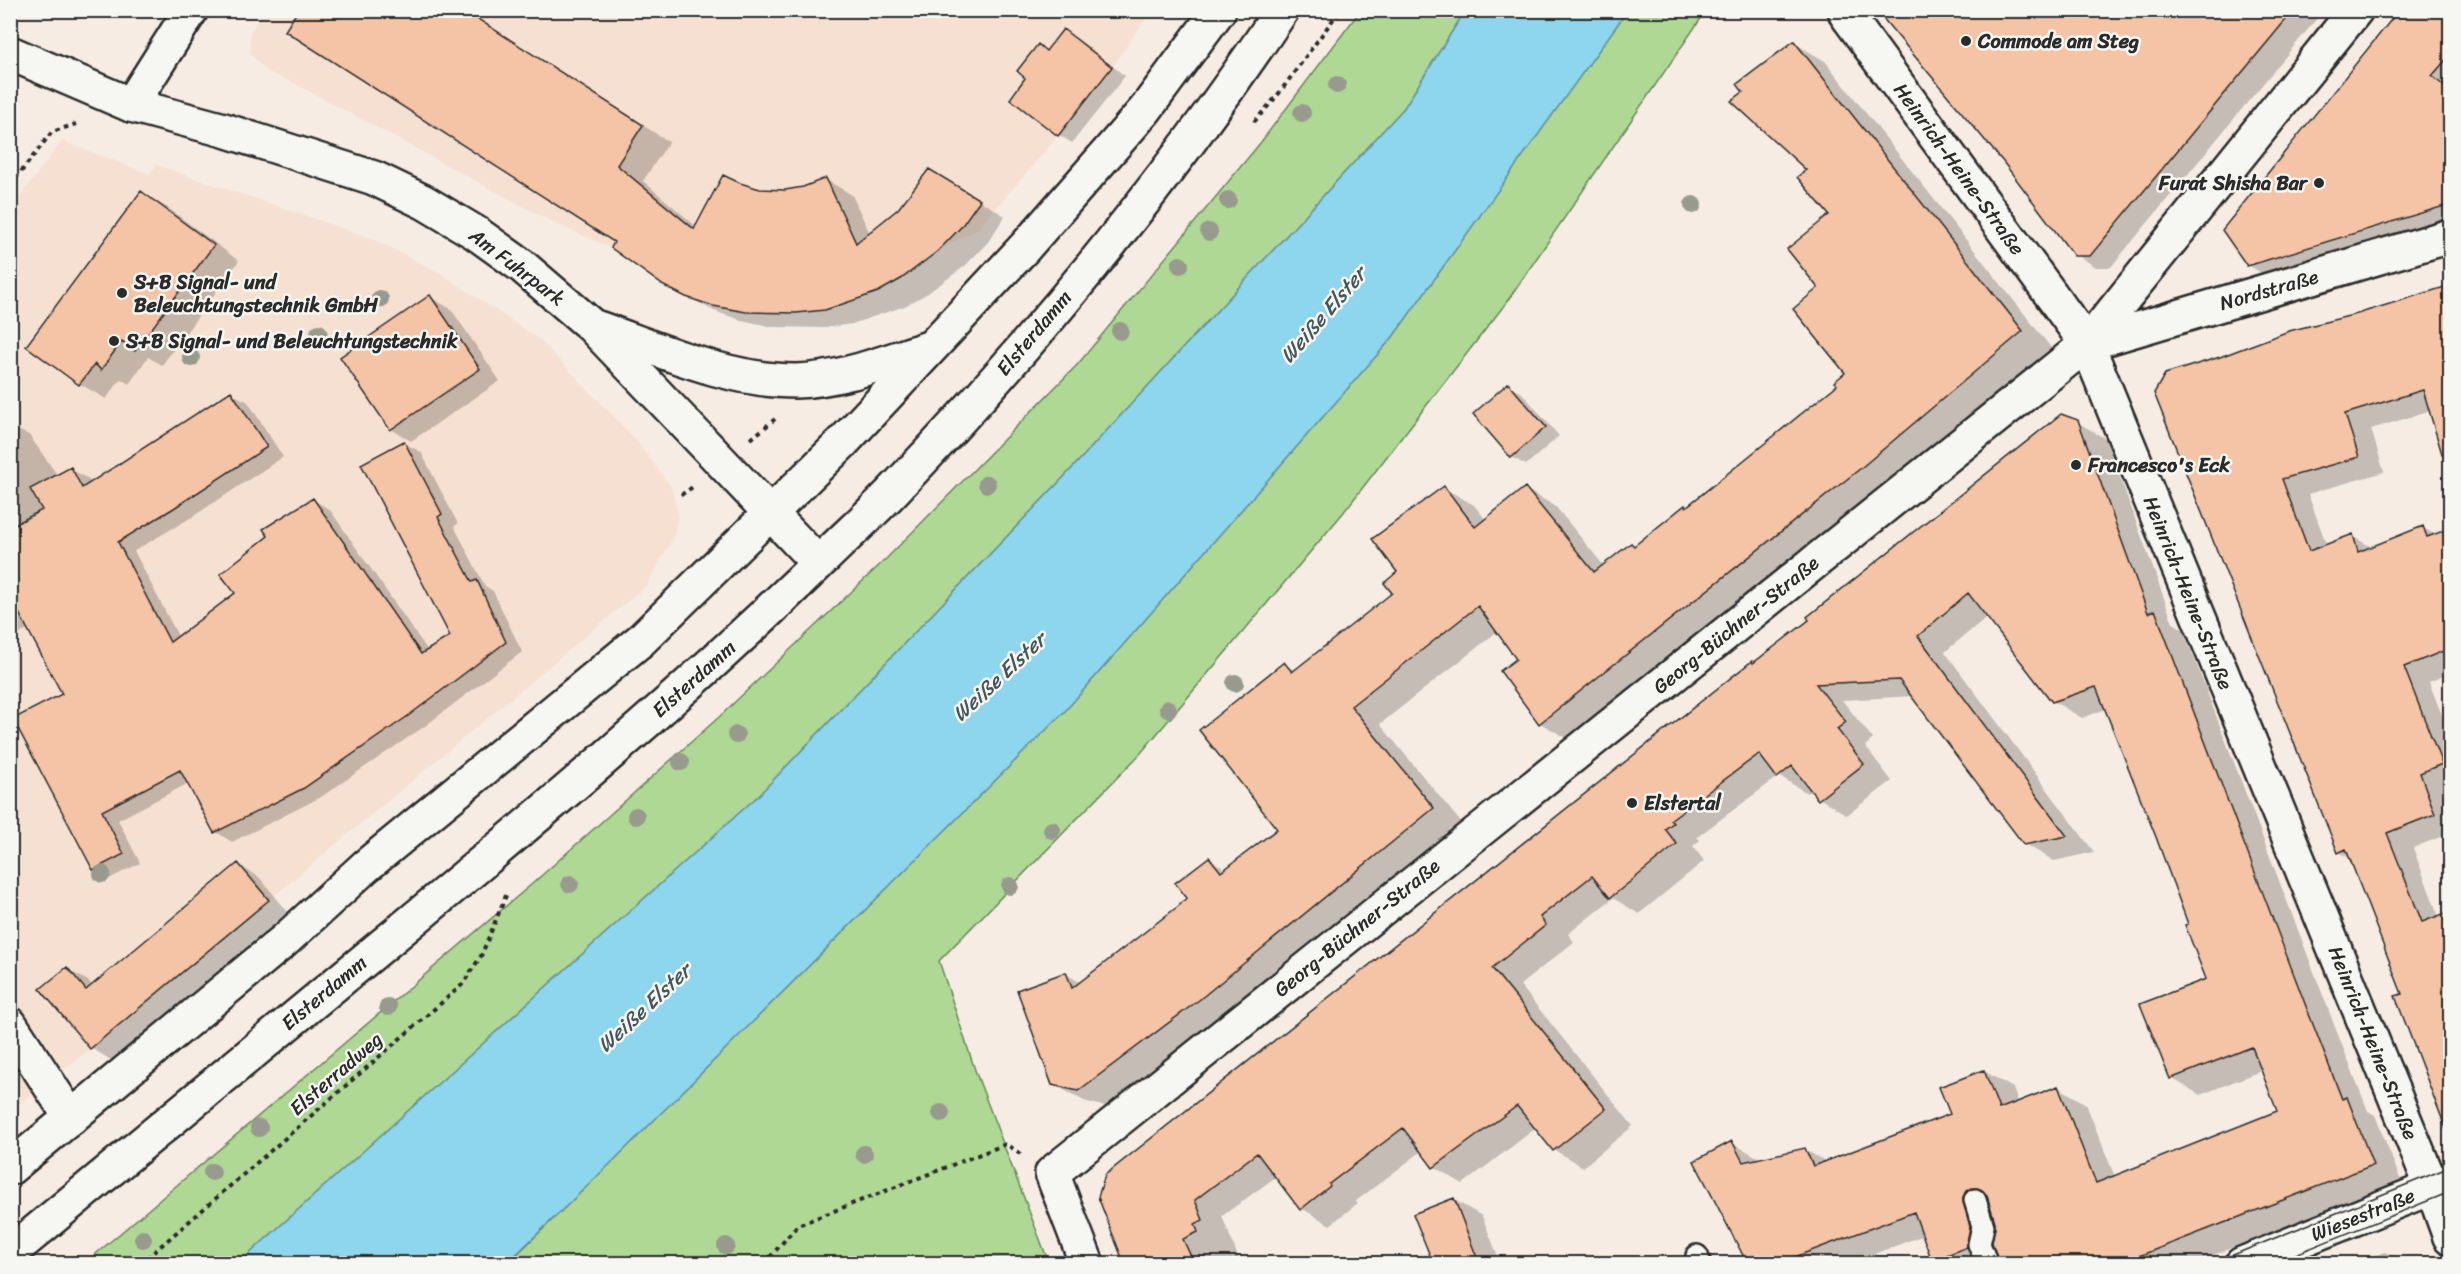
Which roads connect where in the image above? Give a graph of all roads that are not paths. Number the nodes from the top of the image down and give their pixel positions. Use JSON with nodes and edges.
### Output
{"nodes":[{"id":1,"x":191,"y":10,"type":"edge"},
{"id":2,"x":1219,"y":10,"type":"edge"},
{"id":3,"x":1282,"y":10,"type":"edge"},
{"id":4,"x":2356,"y":10,"type":"edge"},
{"id":5,"x":1848,"y":12,"type":"edge"},
{"id":6,"x":10,"y":53,"type":"edge"},
{"id":7,"x":131,"y":105,"type":"junction"},
{"id":8,"x":2451,"y":236,"type":"edge"},
{"id":9,"x":592,"y":326,"type":"junction"},
{"id":10,"x":2086,"y":344,"type":"junction"},
{"id":11,"x":929,"y":348,"type":"junction"},
{"id":12,"x":770,"y":515,"type":"junction"},
{"id":13,"x":818,"y":563,"type":"junction"},
{"id":14,"x":10,"y":1024,"type":"edge"},
{"id":15,"x":71,"y":1118,"type":"junction"},
{"id":16,"x":10,"y":1168,"type":"edge"},
{"id":17,"x":2441,"y":1184,"type":"edge"},
{"id":18,"x":1975,"y":1200,"type":"dead end"},
{"id":19,"x":2451,"y":1237,"type":"edge"},
{"id":20,"x":10,"y":1253,"type":"edge"},
{"id":21,"x":1087,"y":1263,"type":"edge"},
{"id":22,"x":1987,"y":1263,"type":"edge"},
{"id":23,"x":2242,"y":1263,"type":"edge"}],
"edges":[{"from":1,"to":7,"type":"street"},
{"from":2,"to":11,"type":"street"},
{"from":3,"to":13,"type":"street","name":"Elsterdamm"},
{"from":4,"to":10,"type":"street","name":"Georg-Büchner-Straße"},
{"from":5,"to":10,"type":"street","name":"Heinrich-Heine-Straße"},
{"from":6,"to":7,"type":"street","name":"Am Fuhrpark"},
{"from":7,"to":9,"type":"street","name":"Am Fuhrpark"},
{"from":8,"to":10,"type":"street","name":"Nordstraße"},
{"from":9,"to":11,"type":"street"},
{"from":9,"to":12,"type":"street","name":"Am Fuhrpark"},
{"from":10,"to":17,"type":"street","name":"Heinrich-Heine-Straße"},
{"from":10,"to":21,"type":"street","name":"Georg-Büchner-Straße"},
{"from":11,"to":12,"type":"street"},
{"from":12,"to":13,"type":"street","name":"Am Fuhrpark"},
{"from":12,"to":15,"type":"street"},
{"from":13,"to":20,"type":"street","name":"Elsterdamm"},
{"from":14,"to":15,"type":"street"},
{"from":15,"to":16,"type":"street"},
{"from":17,"to":19,"type":"street","name":"Heinrich-Heine-Straße"},
{"from":17,"to":23,"type":"street","name":"Wiesestraße"},
{"from":18,"to":22,"type":"lane"}]}
